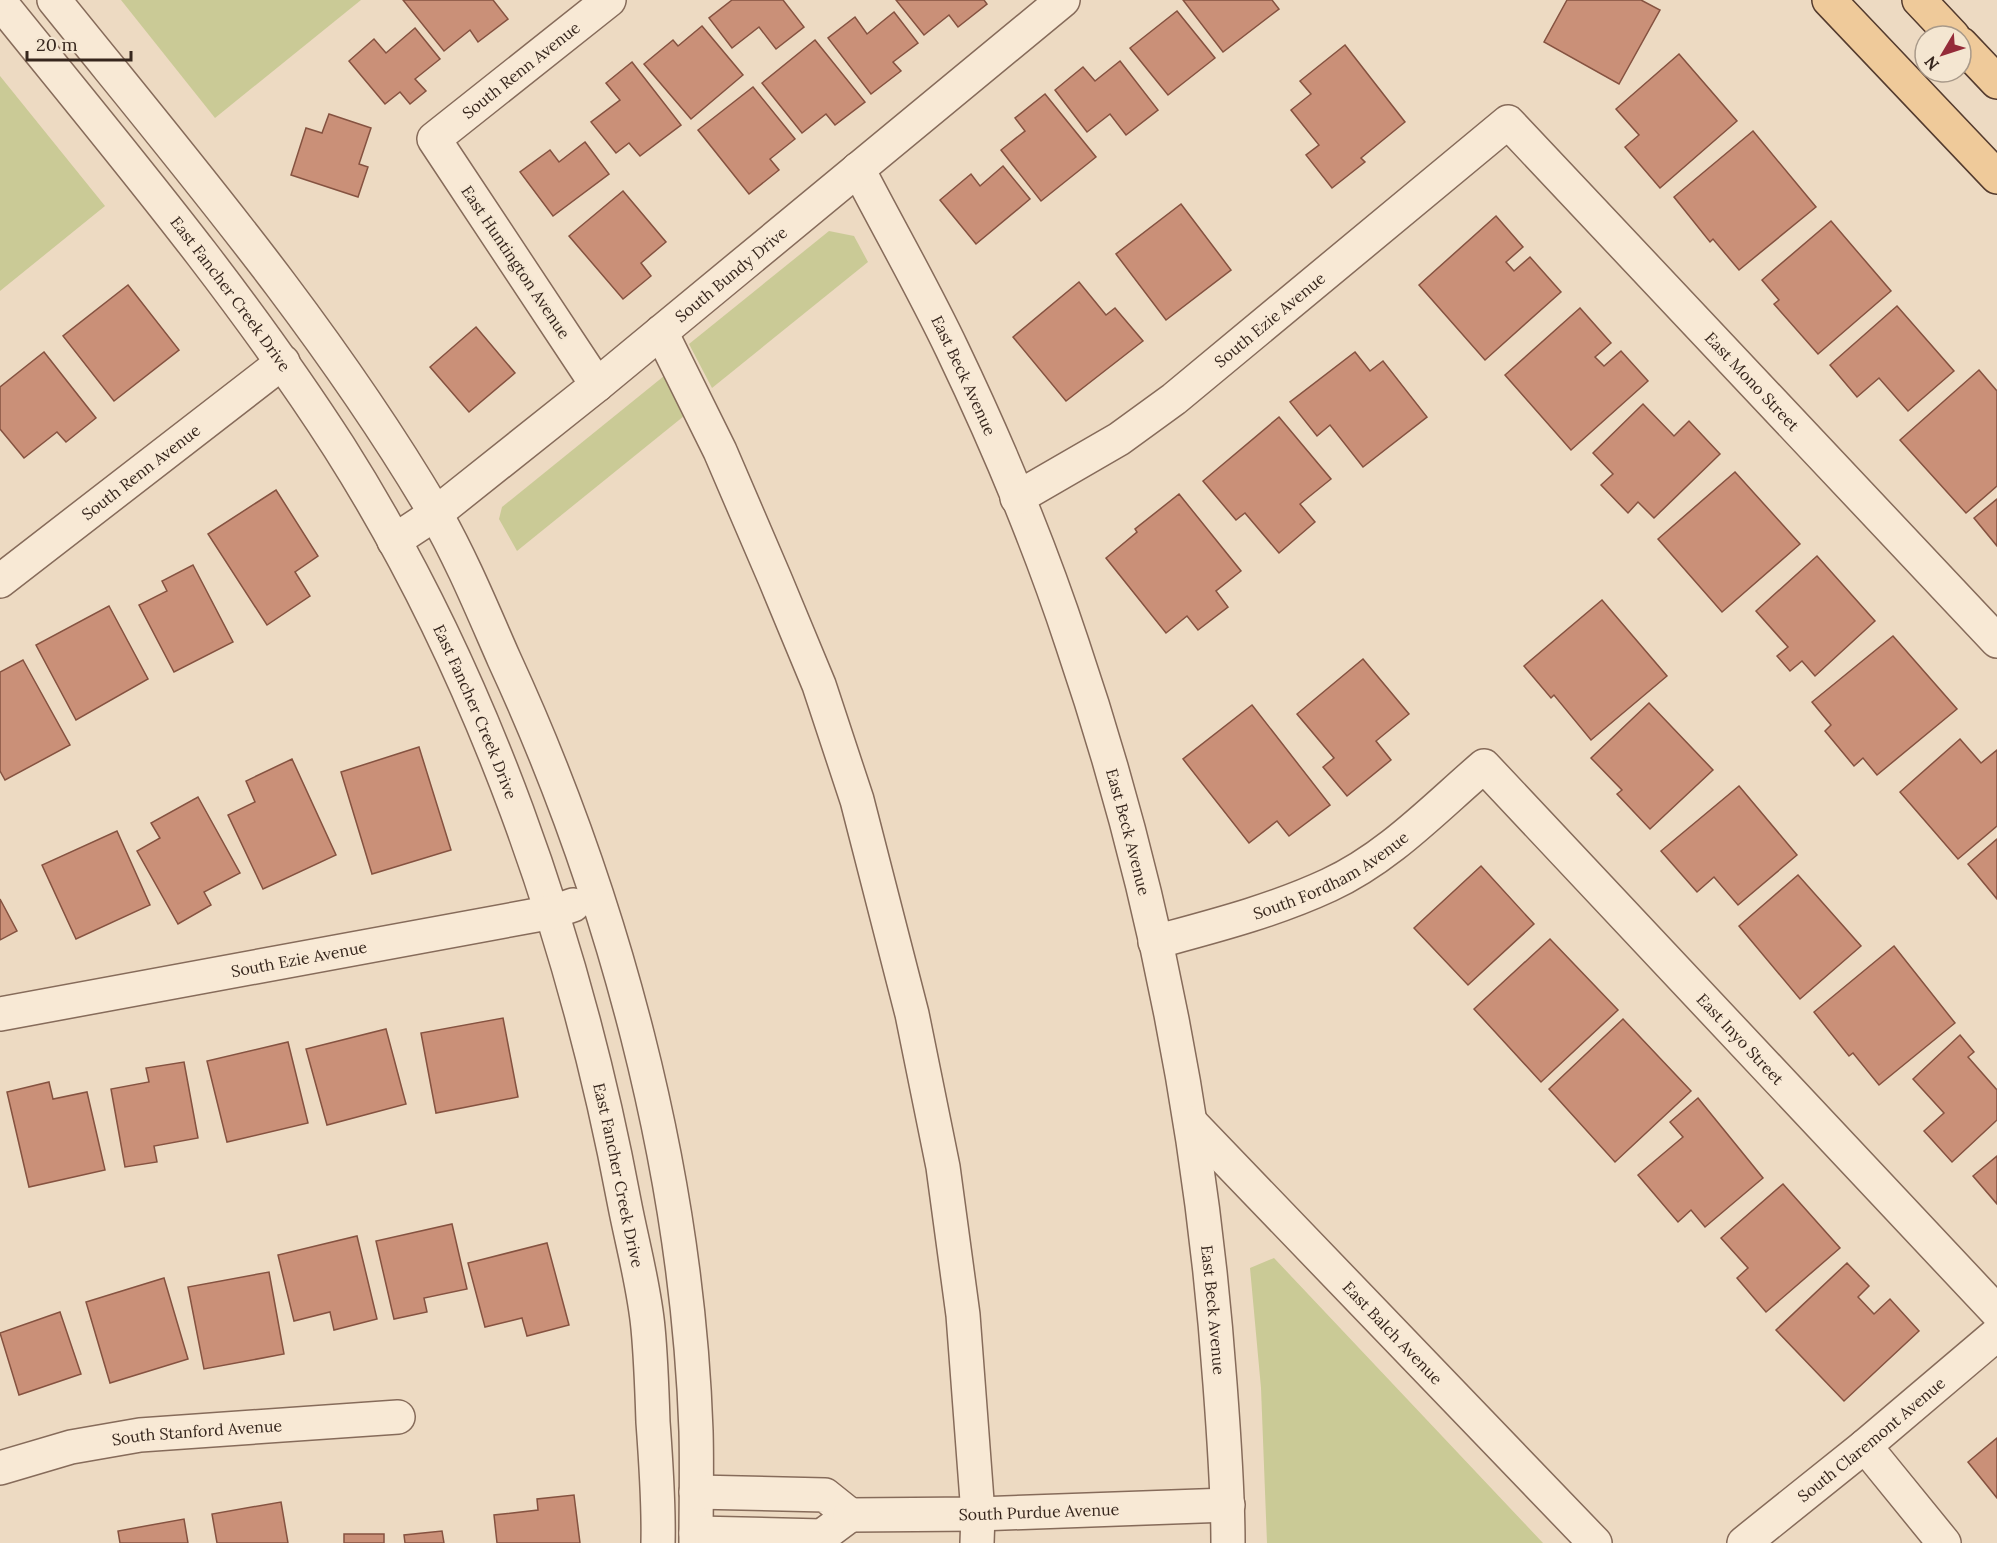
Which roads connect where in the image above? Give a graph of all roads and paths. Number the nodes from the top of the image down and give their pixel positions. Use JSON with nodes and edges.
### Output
{"nodes":[{"id":1,"x":54,"y":0,"type":"edge"},
{"id":2,"x":609,"y":0,"type":"edge"},
{"id":3,"x":1063,"y":0,"type":"edge"},
{"id":4,"x":1829,"y":0,"type":"edge"},
{"id":5,"x":1919,"y":0,"type":"edge"},
{"id":6,"x":0,"y":2,"type":"edge"},
{"id":7,"x":1942,"y":24,"type":"edge"},
{"id":8,"x":1973,"y":57,"type":"edge"},
{"id":9,"x":1997,"y":82,"type":"edge"},
{"id":10,"x":1509,"y":122,"type":"joint"},
{"id":11,"x":434,"y":140,"type":"joint"},
{"id":12,"x":858,"y":169,"type":"junction"},
{"id":13,"x":1997,"y":177,"type":"edge"},
{"id":14,"x":661,"y":332,"type":"junction"},
{"id":15,"x":283,"y":362,"type":"junction"},
{"id":16,"x":597,"y":385,"type":"junction"},
{"id":17,"x":1017,"y":498,"type":"junction"},
{"id":18,"x":435,"y":514,"type":"junction"},
{"id":19,"x":394,"y":541,"type":"junction"},
{"id":20,"x":0,"y":581,"type":"edge"},
{"id":21,"x":1997,"y":641,"type":"edge"},
{"id":22,"x":1484,"y":766,"type":"joint"},
{"id":23,"x":597,"y":897,"type":"junction"},
{"id":24,"x":553,"y":912,"type":"junction"},
{"id":25,"x":1155,"y":942,"type":"junction"},
{"id":26,"x":0,"y":1014,"type":"edge"},
{"id":27,"x":1191,"y":1124,"type":"junction"},
{"id":28,"x":1997,"y":1311,"type":"edge"},
{"id":29,"x":1997,"y":1334,"type":"edge"},
{"id":30,"x":398,"y":1417,"type":"dead end"},
{"id":31,"x":1865,"y":1446,"type":"junction"},
{"id":32,"x":0,"y":1468,"type":"edge"},
{"id":33,"x":696,"y":1491,"type":"junction"},
{"id":34,"x":1228,"y":1505,"type":"junction"},
{"id":35,"x":850,"y":1515,"type":"junction"},
{"id":36,"x":977,"y":1528,"type":"edge"},
{"id":37,"x":696,"y":1538,"type":"edge"},
{"id":38,"x":658,"y":1543,"type":"edge"},
{"id":39,"x":1228,"y":1543,"type":"edge"},
{"id":40,"x":1595,"y":1543,"type":"edge"},
{"id":41,"x":1744,"y":1543,"type":"edge"},
{"id":42,"x":1944,"y":1543,"type":"edge"}],
"edges":[{"from":1,"to":18,"type":"street"},
{"from":2,"to":11,"type":"street","name":"South Renn Avenue"},
{"from":3,"to":12,"type":"street","name":"South Bundy Drive"},
{"from":4,"to":13,"type":"main road"},
{"from":5,"to":7,"type":"main road"},
{"from":6,"to":15,"type":"street","name":"East Fancher Creek Drive"},
{"from":8,"to":9,"type":"main road"},
{"from":10,"to":17,"type":"street","name":"South Ezie Avenue"},
{"from":10,"to":21,"type":"street","name":"East Mono Street"},
{"from":11,"to":16,"type":"street","name":"East Huntington Avenue"},
{"from":12,"to":14,"type":"street","name":"South Bundy Drive"},
{"from":12,"to":17,"type":"street","name":"East Beck Avenue"},
{"from":14,"to":16,"type":"street","name":"South Bundy Drive"},
{"from":14,"to":36,"type":"street"},
{"from":15,"to":19,"type":"street","name":"East Fancher Creek Drive"},
{"from":15,"to":20,"type":"street","name":"South Renn Avenue"},
{"from":16,"to":18,"type":"street","name":"South Bundy Drive"},
{"from":17,"to":25,"type":"street","name":"East Beck Avenue"},
{"from":18,"to":19,"type":"street","name":"South Bundy Drive"},
{"from":18,"to":23,"type":"street"},
{"from":19,"to":24,"type":"street","name":"East Fancher Creek Drive"},
{"from":22,"to":25,"type":"street","name":"South Fordham Avenue"},
{"from":22,"to":28,"type":"street","name":"East Inyo Street"},
{"from":23,"to":24,"type":"street","name":"South Ezie Avenue"},
{"from":23,"to":33,"type":"street"},
{"from":24,"to":26,"type":"street","name":"South Ezie Avenue"},
{"from":24,"to":38,"type":"street","name":"East Fancher Creek Drive"},
{"from":25,"to":27,"type":"street","name":"East Beck Avenue"},
{"from":27,"to":34,"type":"street","name":"East Beck Avenue"},
{"from":27,"to":40,"type":"street","name":"East Balch Avenue"},
{"from":29,"to":31,"type":"street","name":"South Claremont Avenue"},
{"from":30,"to":32,"type":"street","name":"South Stanford Avenue"},
{"from":31,"to":41,"type":"street","name":"South Claremont Avenue"},
{"from":31,"to":42,"type":"street"},
{"from":33,"to":35,"type":"street"},
{"from":33,"to":37,"type":"street"},
{"from":34,"to":36,"type":"street","name":"South Purdue Avenue"},
{"from":34,"to":39,"type":"street","name":"East Beck Avenue"},
{"from":35,"to":36,"type":"street","name":"South Purdue Avenue"},
{"from":35,"to":37,"type":"street"}]}
